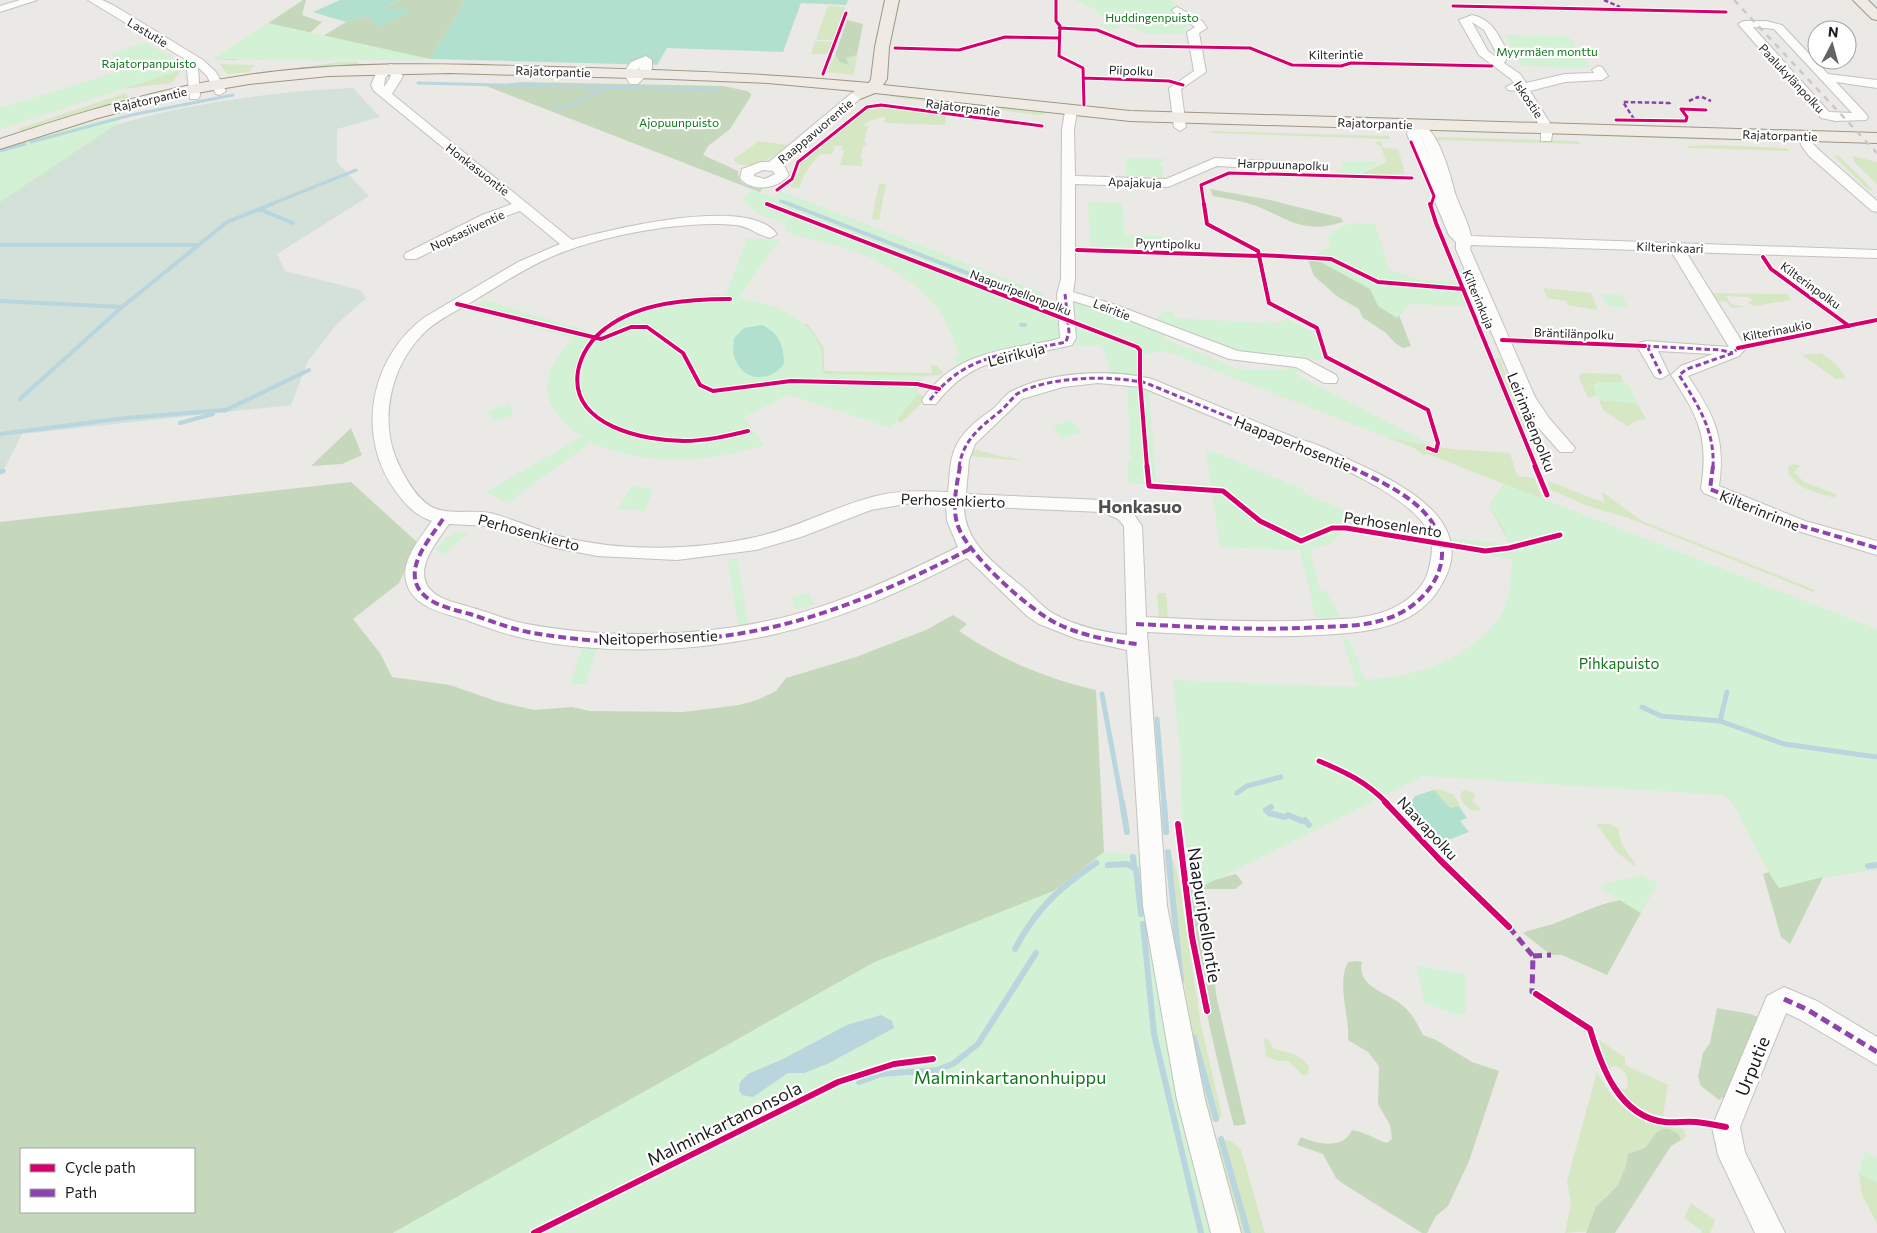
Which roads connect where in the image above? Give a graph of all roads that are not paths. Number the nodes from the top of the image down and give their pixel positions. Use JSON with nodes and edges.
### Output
{"nodes":[{"id":1,"x":32,"y":0,"type":"edge"},
{"id":2,"x":92,"y":0,"type":"edge"},
{"id":3,"x":892,"y":0,"type":"edge"},
{"id":4,"x":1860,"y":0,"type":"edge"},
{"id":5,"x":1872,"y":0,"type":"edge"},
{"id":6,"x":107,"y":4,"type":"edge"},
{"id":7,"x":1877,"y":5,"type":"edge"},
{"id":8,"x":0,"y":8,"type":"edge"},
{"id":9,"x":1177,"y":10,"type":"dead end"},
{"id":10,"x":1877,"y":16,"type":"edge"},
{"id":11,"x":870,"y":36,"type":"dead end"},
{"id":12,"x":188,"y":56,"type":"junction"},
{"id":13,"x":1499,"y":62,"type":"dead end"},
{"id":14,"x":1598,"y":70,"type":"dead end"},
{"id":15,"x":389,"y":73,"type":"junction"},
{"id":16,"x":1789,"y":75,"type":"junction"},
{"id":17,"x":1827,"y":78,"type":"junction"},
{"id":18,"x":1877,"y":79,"type":"edge"},
{"id":19,"x":1877,"y":84,"type":"edge"},
{"id":20,"x":1517,"y":87,"type":"junction"},
{"id":21,"x":219,"y":88,"type":"junction"},
{"id":22,"x":864,"y":90,"type":"junction"},
{"id":23,"x":194,"y":93,"type":"junction"},
{"id":24,"x":1070,"y":117,"type":"junction"},
{"id":25,"x":1180,"y":122,"type":"junction"},
{"id":26,"x":1418,"y":131,"type":"junction"},
{"id":27,"x":1543,"y":131,"type":"junction"},
{"id":28,"x":1877,"y":138,"type":"edge"},
{"id":29,"x":1811,"y":142,"type":"junction"},
{"id":30,"x":0,"y":144,"type":"edge"},
{"id":31,"x":1877,"y":147,"type":"edge"},
{"id":32,"x":773,"y":166,"type":"dead end"},
{"id":33,"x":1319,"y":167,"type":"dead end"},
{"id":34,"x":1067,"y":180,"type":"junction"},
{"id":35,"x":1877,"y":200,"type":"edge"},
{"id":36,"x":523,"y":205,"type":"junction"},
{"id":37,"x":1877,"y":208,"type":"edge"},
{"id":38,"x":770,"y":234,"type":"dead end"},
{"id":39,"x":1462,"y":240,"type":"junction"},
{"id":40,"x":570,"y":245,"type":"junction"},
{"id":41,"x":1676,"y":247,"type":"junction"},
{"id":42,"x":1877,"y":254,"type":"edge"},
{"id":43,"x":411,"y":256,"type":"dead end"},
{"id":44,"x":1065,"y":294,"type":"junction"},
{"id":45,"x":1733,"y":353,"type":"junction"},
{"id":46,"x":1661,"y":374,"type":"dead end"},
{"id":47,"x":1330,"y":378,"type":"dead end"},
{"id":48,"x":930,"y":400,"type":"dead end"},
{"id":49,"x":1566,"y":448,"type":"dead end"},
{"id":50,"x":956,"y":499,"type":"junction"},
{"id":51,"x":443,"y":518,"type":"junction"},
{"id":52,"x":1877,"y":548,"type":"edge"},
{"id":53,"x":970,"y":549,"type":"junction"},
{"id":54,"x":1136,"y":634,"type":"junction"},
{"id":55,"x":1877,"y":1052,"type":"edge"},
{"id":56,"x":1226,"y":1233,"type":"edge"},
{"id":57,"x":1770,"y":1233,"type":"edge"}],
"edges":[{"from":1,"to":8,"type":"street"},
{"from":2,"to":6,"type":"street","name":"Lastutie"},
{"from":3,"to":22,"type":"main road"},
{"from":4,"to":10,"type":"main road"},
{"from":5,"to":7,"type":"main road"},
{"from":6,"to":12,"type":"street","name":"Lastutie"},
{"from":9,"to":25,"type":"street"},
{"from":11,"to":22,"type":"main road","name":"Raappavuorentie"},
{"from":12,"to":21,"type":"street","name":"Lastutie"},
{"from":12,"to":23,"type":"street"},
{"from":13,"to":20,"type":"street","name":"Iskostie"},
{"from":14,"to":20,"type":"street"},
{"from":15,"to":21,"type":"main road","name":"Rajatorpantie"},
{"from":15,"to":22,"type":"main road","name":"Rajatorpantie"},
{"from":15,"to":36,"type":"street","name":"Honkasuontie"},
{"from":16,"to":17,"type":"street"},
{"from":16,"to":17,"type":"street","name":"Paalukylänpolku"},
{"from":16,"to":17,"type":"street","name":"Paalukylänpolku"},
{"from":17,"to":18,"type":"street"},
{"from":17,"to":19,"type":"street"},
{"from":20,"to":27,"type":"street","name":"Iskostie"},
{"from":21,"to":23,"type":"main road","name":"Rajatorpantie"},
{"from":22,"to":24,"type":"main road","name":"Rajatorpantie"},
{"from":22,"to":32,"type":"street","name":"Raappavuorentie"},
{"from":23,"to":30,"type":"main road","name":"Rajatorpantie"},
{"from":24,"to":25,"type":"main road","name":"Rajatorpantie"},
{"from":24,"to":34,"type":"street"},
{"from":25,"to":26,"type":"main road","name":"Rajatorpantie"},
{"from":26,"to":27,"type":"main road","name":"Rajatorpantie"},
{"from":26,"to":39,"type":"street"},
{"from":27,"to":29,"type":"main road","name":"Rajatorpantie"},
{"from":28,"to":29,"type":"main road","name":"Rajatorpantie"},
{"from":29,"to":31,"type":"main road","name":"Rajatorpantie"},
{"from":29,"to":35,"type":"street"},
{"from":29,"to":37,"type":"street"},
{"from":33,"to":34,"type":"street","name":"Apajakuja"},
{"from":34,"to":44,"type":"street"},
{"from":36,"to":40,"type":"street","name":"Honkasuontie"},
{"from":36,"to":43,"type":"street","name":"Nopsasiiventie"},
{"from":38,"to":40,"type":"street","name":"Perhosenkierto"},
{"from":39,"to":41,"type":"street","name":"Kilterinkaari"},
{"from":39,"to":49,"type":"street","name":"Kilterinkuja"},
{"from":40,"to":51,"type":"street","name":"Perhosenkierto"},
{"from":41,"to":42,"type":"street","name":"Kilterinkaari"},
{"from":41,"to":45,"type":"street"},
{"from":44,"to":47,"type":"street","name":"Leiritie"},
{"from":44,"to":48,"type":"street","name":"Leirikuja"},
{"from":45,"to":46,"type":"street"},
{"from":45,"to":52,"type":"street","name":"Kilterinrinne"},
{"from":50,"to":51,"type":"street","name":"Perhosenkierto"},
{"from":50,"to":53,"type":"street","name":"Haapaperhosentie"},
{"from":50,"to":54,"type":"street","name":"Perhosenkierto"},
{"from":50,"to":54,"type":"street","name":"Haapaperhosentie"},
{"from":51,"to":53,"type":"street","name":"Neitoperhosentie"},
{"from":53,"to":54,"type":"street","name":"Haapaperhosentie"},
{"from":54,"to":56,"type":"street"},
{"from":55,"to":57,"type":"street","name":"Urputie"}]}
